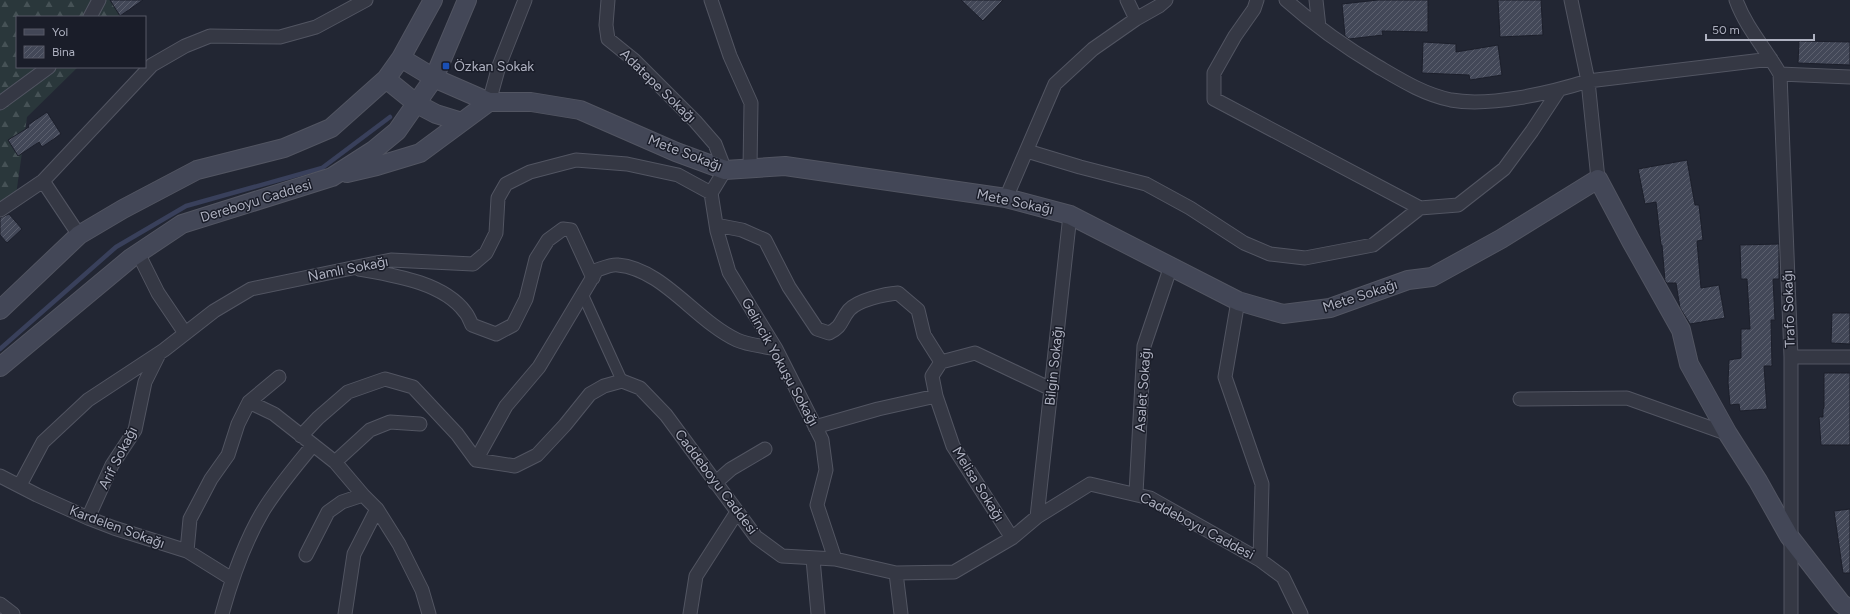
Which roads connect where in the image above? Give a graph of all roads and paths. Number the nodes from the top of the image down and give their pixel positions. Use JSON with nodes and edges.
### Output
{"nodes":[{"id":1,"x":99,"y":0,"type":"edge"},
{"id":2,"x":366,"y":0,"type":"edge"},
{"id":3,"x":433,"y":0,"type":"edge"},
{"id":4,"x":467,"y":0,"type":"edge"},
{"id":5,"x":525,"y":0,"type":"edge"},
{"id":6,"x":608,"y":0,"type":"edge"},
{"id":7,"x":711,"y":0,"type":"edge"},
{"id":8,"x":1127,"y":0,"type":"edge"},
{"id":9,"x":1257,"y":0,"type":"edge"},
{"id":10,"x":1286,"y":0,"type":"edge"},
{"id":11,"x":1316,"y":0,"type":"edge"},
{"id":12,"x":1571,"y":0,"type":"edge"},
{"id":13,"x":1736,"y":0,"type":"edge"},
{"id":14,"x":1163,"y":3,"type":"edge"},
{"id":15,"x":91,"y":16,"type":"edge"},
{"id":16,"x":1136,"y":19,"type":"junction"},
{"id":17,"x":1320,"y":27,"type":"junction"},
{"id":18,"x":401,"y":58,"type":"junction"},
{"id":19,"x":1771,"y":59,"type":"junction"},
{"id":20,"x":48,"y":68,"type":"edge"},
{"id":21,"x":1780,"y":74,"type":"junction"},
{"id":22,"x":1850,"y":77,"type":"edge"},
{"id":23,"x":434,"y":78,"type":"junction"},
{"id":24,"x":386,"y":79,"type":"junction"},
{"id":25,"x":1588,"y":81,"type":"junction"},
{"id":26,"x":1559,"y":90,"type":"junction"},
{"id":27,"x":0,"y":102,"type":"edge"},
{"id":28,"x":489,"y":102,"type":"junction"},
{"id":29,"x":417,"y":104,"type":"junction"},
{"id":30,"x":462,"y":122,"type":"junction"},
{"id":31,"x":1027,"y":151,"type":"junction"},
{"id":32,"x":750,"y":168,"type":"junction"},
{"id":33,"x":725,"y":170,"type":"junction"},
{"id":34,"x":332,"y":177,"type":"junction"},
{"id":35,"x":1598,"y":179,"type":"junction"},
{"id":36,"x":43,"y":181,"type":"junction"},
{"id":37,"x":711,"y":193,"type":"junction"},
{"id":38,"x":1006,"y":198,"type":"junction"},
{"id":39,"x":1420,"y":208,"type":"junction"},
{"id":40,"x":0,"y":210,"type":"edge"},
{"id":41,"x":1070,"y":215,"type":"junction"},
{"id":42,"x":716,"y":225,"type":"junction"},
{"id":43,"x":79,"y":235,"type":"junction"},
{"id":44,"x":138,"y":253,"type":"junction"},
{"id":45,"x":1171,"y":266,"type":"junction"},
{"id":46,"x":351,"y":267,"type":"junction"},
{"id":47,"x":592,"y":278,"type":"junction"},
{"id":48,"x":583,"y":295,"type":"junction"},
{"id":49,"x":1238,"y":300,"type":"junction"},
{"id":50,"x":0,"y":310,"type":"edge"},
{"id":51,"x":185,"y":334,"type":"junction"},
{"id":52,"x":776,"y":349,"type":"junction"},
{"id":53,"x":160,"y":353,"type":"junction"},
{"id":54,"x":1791,"y":357,"type":"junction"},
{"id":55,"x":1850,"y":357,"type":"edge"},
{"id":56,"x":941,"y":362,"type":"junction"},
{"id":57,"x":0,"y":367,"type":"edge"},
{"id":58,"x":279,"y":377,"type":"dead end"},
{"id":59,"x":622,"y":381,"type":"junction"},
{"id":60,"x":1051,"y":389,"type":"junction"},
{"id":61,"x":936,"y":396,"type":"junction"},
{"id":62,"x":1520,"y":399,"type":"dead end"},
{"id":63,"x":249,"y":402,"type":"junction"},
{"id":64,"x":420,"y":424,"type":"dead end"},
{"id":65,"x":815,"y":427,"type":"junction"},
{"id":66,"x":1728,"y":434,"type":"junction"},
{"id":67,"x":301,"y":436,"type":"junction"},
{"id":68,"x":313,"y":445,"type":"junction"},
{"id":69,"x":765,"y":449,"type":"dead end"},
{"id":70,"x":476,"y":460,"type":"junction"},
{"id":71,"x":335,"y":462,"type":"junction"},
{"id":72,"x":0,"y":476,"type":"edge"},
{"id":73,"x":715,"y":484,"type":"junction"},
{"id":74,"x":20,"y":486,"type":"junction"},
{"id":75,"x":1136,"y":493,"type":"junction"},
{"id":76,"x":363,"y":495,"type":"junction"},
{"id":77,"x":377,"y":509,"type":"junction"},
{"id":78,"x":738,"y":512,"type":"junction"},
{"id":79,"x":1037,"y":517,"type":"junction"},
{"id":80,"x":88,"y":518,"type":"junction"},
{"id":81,"x":1790,"y":536,"type":"junction"},
{"id":82,"x":1012,"y":538,"type":"junction"},
{"id":83,"x":187,"y":551,"type":"junction"},
{"id":84,"x":306,"y":555,"type":"dead end"},
{"id":85,"x":814,"y":559,"type":"junction"},
{"id":86,"x":835,"y":559,"type":"junction"},
{"id":87,"x":1260,"y":560,"type":"junction"},
{"id":88,"x":896,"y":573,"type":"junction"},
{"id":89,"x":232,"y":579,"type":"junction"},
{"id":90,"x":0,"y":604,"type":"edge"},
{"id":91,"x":1850,"y":610,"type":"edge"},
{"id":92,"x":14,"y":614,"type":"edge"},
{"id":93,"x":222,"y":614,"type":"edge"},
{"id":94,"x":345,"y":614,"type":"edge"},
{"id":95,"x":429,"y":614,"type":"edge"},
{"id":96,"x":690,"y":614,"type":"edge"},
{"id":97,"x":818,"y":614,"type":"edge"},
{"id":98,"x":901,"y":614,"type":"edge"},
{"id":99,"x":1301,"y":614,"type":"edge"},
{"id":100,"x":1791,"y":614,"type":"edge"}],
"edges":[{"from":1,"to":15,"type":"street"},
{"from":2,"to":36,"type":"street"},
{"from":3,"to":18,"type":"main road"},
{"from":4,"to":23,"type":"main road","name":"Dereboyu Caddesi"},
{"from":5,"to":28,"type":"street"},
{"from":6,"to":33,"type":"street","name":"Adatepe Sokağı"},
{"from":7,"to":32,"type":"street"},
{"from":8,"to":16,"type":"street"},
{"from":9,"to":39,"type":"street"},
{"from":10,"to":17,"type":"street"},
{"from":11,"to":17,"type":"street"},
{"from":12,"to":25,"type":"street"},
{"from":13,"to":19,"type":"street","name":"Trafo Sokağı"},
{"from":14,"to":16,"type":"street"},
{"from":16,"to":31,"type":"street"},
{"from":17,"to":26,"type":"street"},
{"from":18,"to":23,"type":"main road","name":"Mete Sokağı"},
{"from":18,"to":24,"type":"main road"},
{"from":19,"to":21,"type":"street","name":"Trafo Sokağı"},
{"from":19,"to":25,"type":"street"},
{"from":20,"to":27,"type":"street"},
{"from":21,"to":22,"type":"street"},
{"from":21,"to":54,"type":"street","name":"Trafo Sokağı"},
{"from":23,"to":28,"type":"main road","name":"Mete Sokağı"},
{"from":23,"to":29,"type":"main road","name":"Dereboyu Caddesi"},
{"from":24,"to":29,"type":"main road"},
{"from":24,"to":43,"type":"main road"},
{"from":25,"to":26,"type":"street"},
{"from":25,"to":35,"type":"street"},
{"from":26,"to":39,"type":"street"},
{"from":28,"to":30,"type":"main road"},
{"from":28,"to":33,"type":"main road","name":"Mete Sokağı"},
{"from":29,"to":30,"type":"main road"},
{"from":29,"to":34,"type":"main road","name":"Dereboyu Caddesi"},
{"from":30,"to":34,"type":"main road"},
{"from":31,"to":38,"type":"street"},
{"from":31,"to":39,"type":"street"},
{"from":32,"to":33,"type":"main road","name":"Mete Sokağı"},
{"from":32,"to":38,"type":"main road","name":"Mete Sokağı"},
{"from":33,"to":37,"type":"street"},
{"from":34,"to":44,"type":"main road","name":"Dereboyu Caddesi"},
{"from":35,"to":49,"type":"main road","name":"Mete Sokağı"},
{"from":35,"to":66,"type":"main road"},
{"from":36,"to":40,"type":"street"},
{"from":36,"to":43,"type":"street"},
{"from":37,"to":42,"type":"street","name":"Gelincik Yokuşu Sokağı"},
{"from":37,"to":46,"type":"street","name":"Namlı Sokağı"},
{"from":38,"to":41,"type":"main road","name":"Mete Sokağı"},
{"from":41,"to":45,"type":"main road","name":"Mete Sokağı"},
{"from":41,"to":60,"type":"street","name":"Bilgin Sokağı"},
{"from":42,"to":52,"type":"street","name":"Gelincik Yokuşu Sokağı"},
{"from":42,"to":56,"type":"street"},
{"from":43,"to":50,"type":"main road"},
{"from":44,"to":51,"type":"street"},
{"from":44,"to":57,"type":"main road","name":"Dereboyu Caddesi"},
{"from":45,"to":49,"type":"main road","name":"Mete Sokağı"},
{"from":45,"to":75,"type":"street","name":"Asalet Sokağı"},
{"from":46,"to":47,"type":"street"},
{"from":46,"to":51,"type":"street","name":"Namlı Sokağı"},
{"from":47,"to":48,"type":"street"},
{"from":47,"to":52,"type":"street"},
{"from":48,"to":59,"type":"street"},
{"from":48,"to":70,"type":"street"},
{"from":49,"to":87,"type":"street"},
{"from":51,"to":53,"type":"street","name":"Namlı Sokağı"},
{"from":52,"to":65,"type":"street","name":"Gelincik Yokuşu Sokağı"},
{"from":53,"to":74,"type":"street","name":"Namlı Sokağı"},
{"from":53,"to":80,"type":"street","name":"Arif Sokağı"},
{"from":54,"to":55,"type":"street"},
{"from":54,"to":81,"type":"street","name":"Trafo Sokağı"},
{"from":56,"to":60,"type":"street"},
{"from":56,"to":61,"type":"street","name":"Melisa Sokağı"},
{"from":58,"to":63,"type":"street"},
{"from":59,"to":70,"type":"street"},
{"from":59,"to":73,"type":"street","name":"Caddeboyu Caddesi"},
{"from":60,"to":79,"type":"street","name":"Bilgin Sokağı"},
{"from":61,"to":65,"type":"street"},
{"from":61,"to":82,"type":"street","name":"Melisa Sokağı"},
{"from":62,"to":66,"type":"street"},
{"from":63,"to":67,"type":"street"},
{"from":63,"to":83,"type":"street"},
{"from":64,"to":71,"type":"street"},
{"from":65,"to":86,"type":"street","name":"Gelincik Yokuşu Sokağı"},
{"from":66,"to":81,"type":"main road"},
{"from":67,"to":68,"type":"street"},
{"from":67,"to":70,"type":"street"},
{"from":68,"to":71,"type":"street"},
{"from":68,"to":89,"type":"street"},
{"from":69,"to":73,"type":"street"},
{"from":71,"to":76,"type":"street"},
{"from":72,"to":74,"type":"street","name":"Kardelen Sokağı"},
{"from":73,"to":78,"type":"street","name":"Caddeboyu Caddesi"},
{"from":74,"to":80,"type":"street","name":"Kardelen Sokağı"},
{"from":75,"to":79,"type":"street","name":"Caddeboyu Caddesi"},
{"from":75,"to":87,"type":"street","name":"Caddeboyu Caddesi"},
{"from":76,"to":77,"type":"street"},
{"from":76,"to":84,"type":"street"},
{"from":77,"to":94,"type":"street"},
{"from":77,"to":95,"type":"street"},
{"from":78,"to":85,"type":"street","name":"Caddeboyu Caddesi"},
{"from":78,"to":96,"type":"street"},
{"from":79,"to":82,"type":"street","name":"Caddeboyu Caddesi"},
{"from":80,"to":83,"type":"street","name":"Kardelen Sokağı"},
{"from":81,"to":91,"type":"main road"},
{"from":81,"to":100,"type":"street","name":"Trafo Sokağı"},
{"from":82,"to":88,"type":"street","name":"Caddeboyu Caddesi"},
{"from":83,"to":89,"type":"street","name":"Kardelen Sokağı"},
{"from":85,"to":86,"type":"street","name":"Caddeboyu Caddesi"},
{"from":85,"to":97,"type":"street"},
{"from":86,"to":88,"type":"street","name":"Caddeboyu Caddesi"},
{"from":87,"to":99,"type":"street","name":"Caddeboyu Caddesi"},
{"from":88,"to":98,"type":"street"},
{"from":89,"to":93,"type":"street"},
{"from":90,"to":92,"type":"street"}]}
